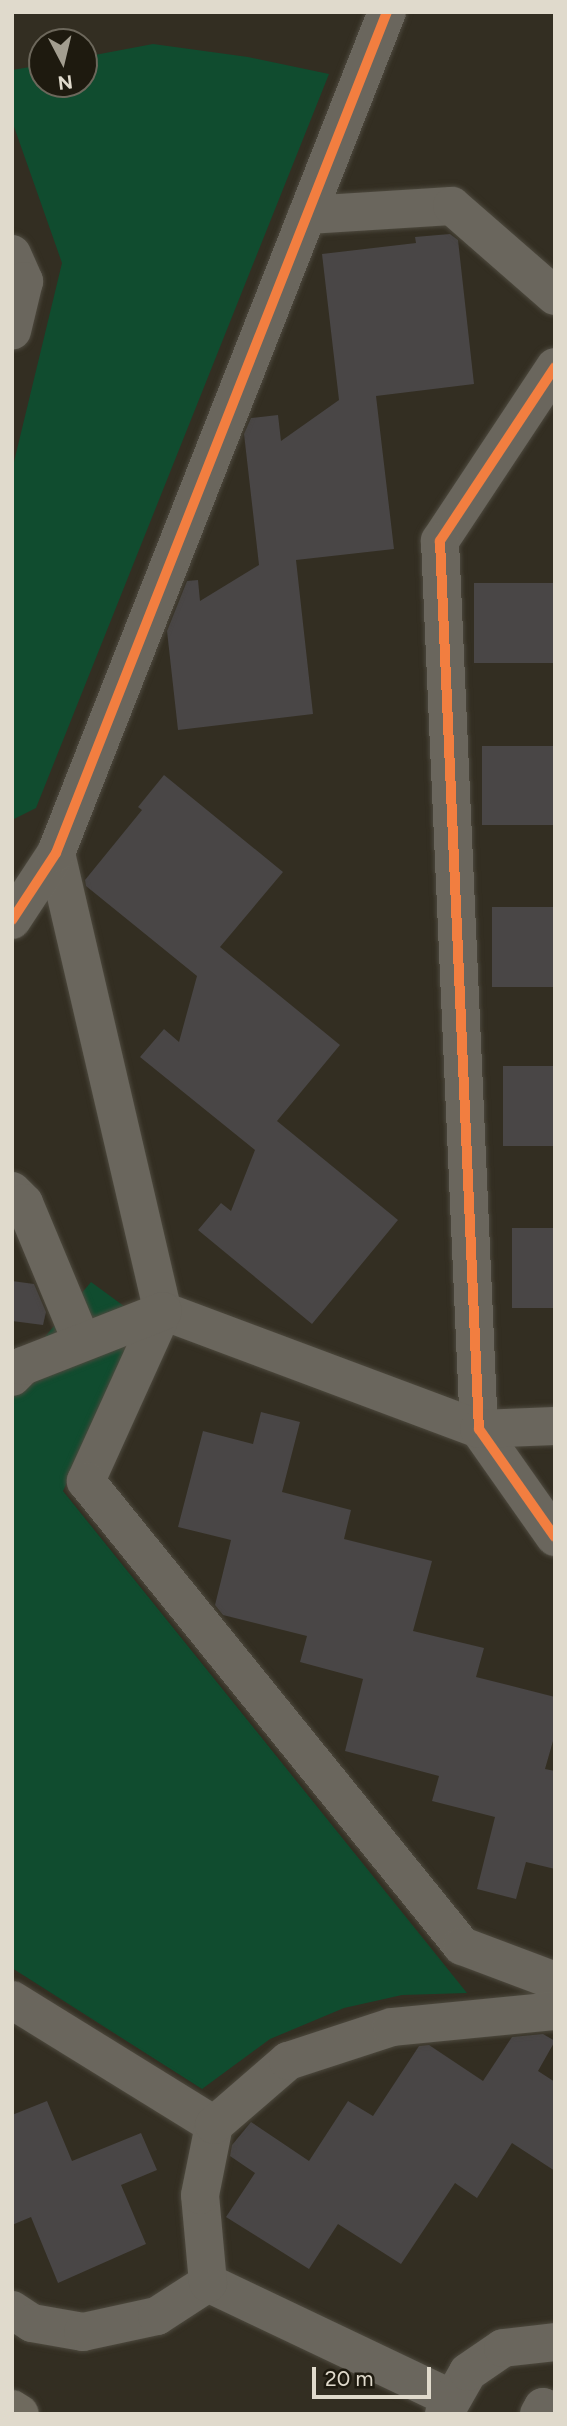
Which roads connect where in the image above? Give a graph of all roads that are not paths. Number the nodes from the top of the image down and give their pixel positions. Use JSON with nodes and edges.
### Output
{"nodes":[{"id":1,"x":387,"y":12,"type":"edge"},
{"id":2,"x":307,"y":215,"type":"junction"},
{"id":3,"x":12,"y":254,"type":"edge"},
{"id":4,"x":555,"y":296,"type":"edge"},
{"id":5,"x":12,"y":331,"type":"edge"},
{"id":6,"x":555,"y":368,"type":"edge"},
{"id":7,"x":56,"y":853,"type":"junction"},
{"id":8,"x":12,"y":920,"type":"edge"},
{"id":9,"x":12,"y":1191,"type":"edge"},
{"id":10,"x":163,"y":1311,"type":"junction"},
{"id":11,"x":82,"y":1342,"type":"junction"},
{"id":12,"x":12,"y":1377,"type":"edge"},
{"id":13,"x":555,"y":1426,"type":"edge"},
{"id":14,"x":479,"y":1429,"type":"junction"},
{"id":15,"x":555,"y":1537,"type":"edge"},
{"id":16,"x":555,"y":1981,"type":"edge"},
{"id":17,"x":12,"y":2000,"type":"edge"},
{"id":18,"x":555,"y":2011,"type":"edge"},
{"id":19,"x":214,"y":2125,"type":"junction"},
{"id":20,"x":208,"y":2283,"type":"junction"},
{"id":21,"x":12,"y":2310,"type":"edge"},
{"id":22,"x":555,"y":2342,"type":"edge"},
{"id":23,"x":448,"y":2406,"type":"edge"},
{"id":24,"x":12,"y":2409,"type":"edge"},
{"id":25,"x":555,"y":2413,"type":"edge"},
{"id":26,"x":20,"y":2414,"type":"edge"},
{"id":27,"x":539,"y":2414,"type":"edge"}],
"edges":[{"from":1,"to":2,"type":"street"},
{"from":2,"to":4,"type":"street"},
{"from":2,"to":7,"type":"street"},
{"from":3,"to":5,"type":"street"},
{"from":6,"to":14,"type":"street"},
{"from":7,"to":8,"type":"street"},
{"from":7,"to":10,"type":"street"},
{"from":9,"to":11,"type":"street"},
{"from":10,"to":11,"type":"street"},
{"from":10,"to":14,"type":"street"},
{"from":10,"to":16,"type":"street"},
{"from":11,"to":12,"type":"street"},
{"from":13,"to":14,"type":"street"},
{"from":14,"to":15,"type":"street"},
{"from":17,"to":19,"type":"street"},
{"from":18,"to":19,"type":"street"},
{"from":19,"to":20,"type":"street"},
{"from":20,"to":21,"type":"street"},
{"from":20,"to":23,"type":"street"},
{"from":22,"to":23,"type":"street"},
{"from":24,"to":26,"type":"street"},
{"from":25,"to":27,"type":"street"}]}
